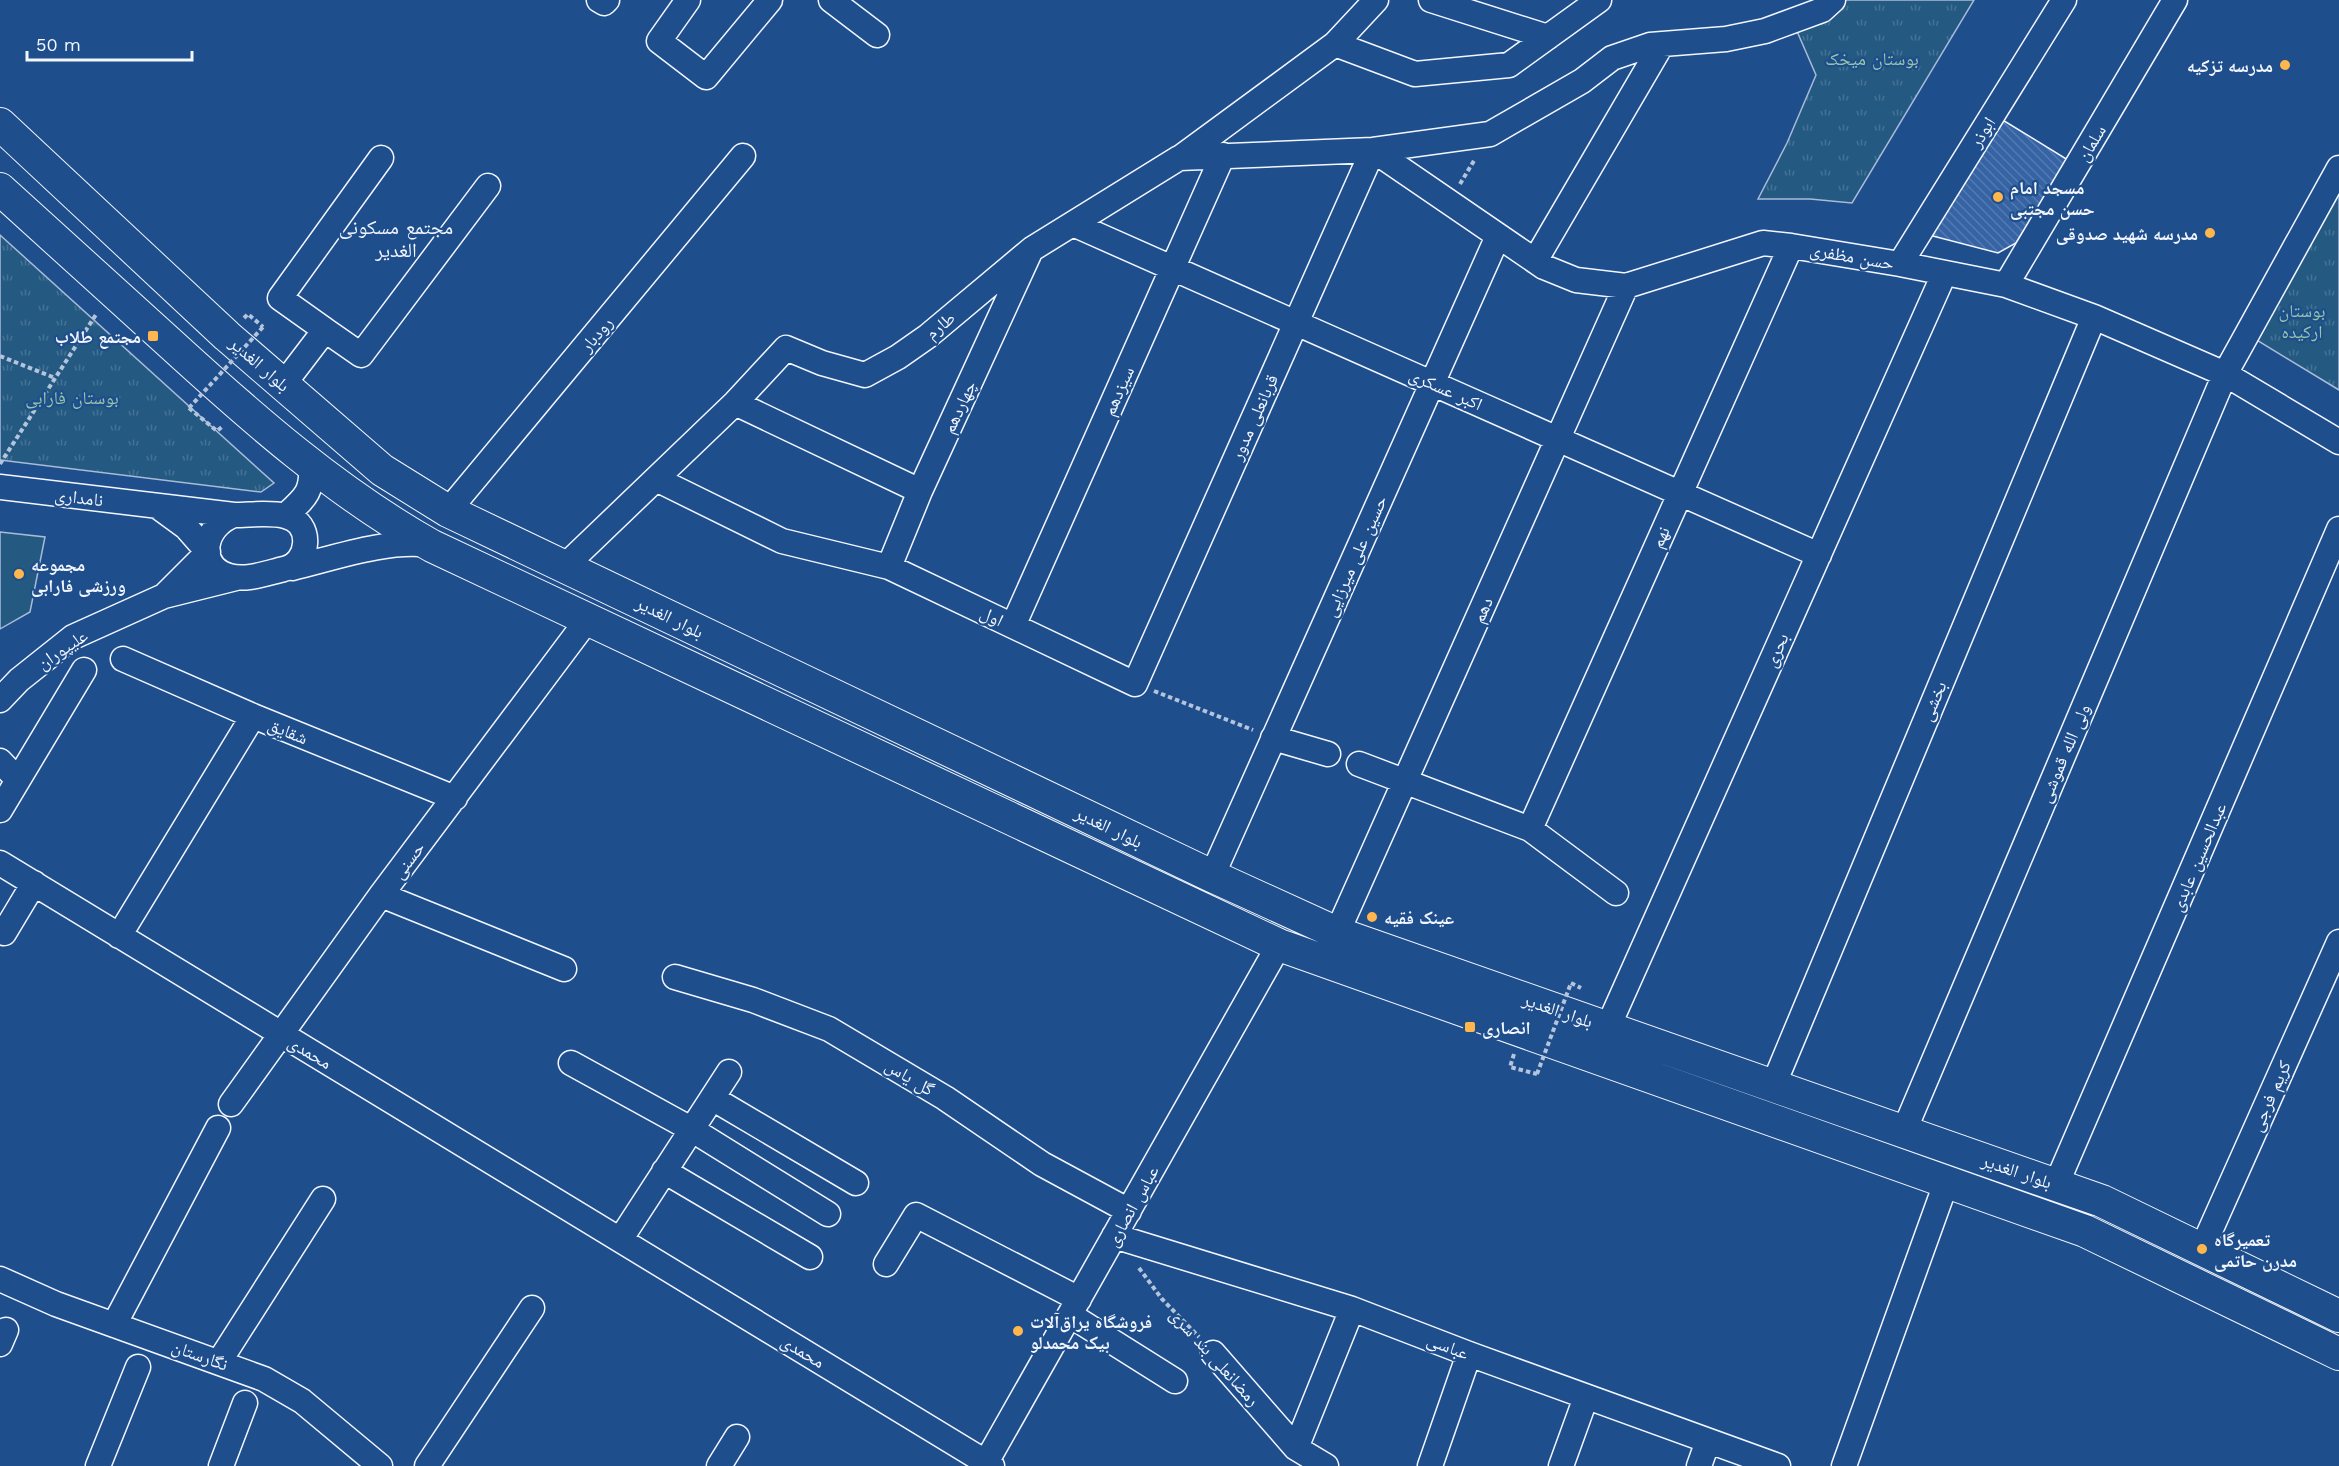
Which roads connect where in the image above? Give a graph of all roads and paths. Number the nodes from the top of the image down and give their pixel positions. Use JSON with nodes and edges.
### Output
{"nodes":[{"id":1,"x":599,"y":0,"type":"edge"},
{"id":2,"x":607,"y":0,"type":"edge"},
{"id":3,"x":688,"y":0,"type":"edge"},
{"id":4,"x":770,"y":0,"type":"edge"},
{"id":5,"x":831,"y":0,"type":"edge"},
{"id":6,"x":1376,"y":0,"type":"edge"},
{"id":7,"x":1431,"y":0,"type":"edge"},
{"id":8,"x":1599,"y":0,"type":"edge"},
{"id":9,"x":1833,"y":0,"type":"edge"},
{"id":10,"x":2064,"y":0,"type":"edge"},
{"id":11,"x":2175,"y":0,"type":"edge"},
{"id":12,"x":877,"y":35,"type":"dead end"},
{"id":13,"x":1548,"y":37,"type":"junction"},
{"id":14,"x":1335,"y":44,"type":"junction"},
{"id":15,"x":1662,"y":44,"type":"junction"},
{"id":16,"x":0,"y":124,"type":"edge"},
{"id":17,"x":1490,"y":134,"type":"junction"},
{"id":18,"x":1373,"y":150,"type":"junction"},
{"id":19,"x":1223,"y":155,"type":"junction"},
{"id":20,"x":743,"y":156,"type":"dead end"},
{"id":21,"x":381,"y":158,"type":"dead end"},
{"id":22,"x":1179,"y":158,"type":"junction"},
{"id":23,"x":2339,"y":168,"type":"edge"},
{"id":24,"x":488,"y":186,"type":"dead end"},
{"id":25,"x":0,"y":189,"type":"edge"},
{"id":26,"x":1449,"y":202,"type":"junction"},
{"id":27,"x":1073,"y":224,"type":"junction"},
{"id":28,"x":1498,"y":236,"type":"junction"},
{"id":29,"x":1791,"y":246,"type":"junction"},
{"id":30,"x":1032,"y":249,"type":"junction"},
{"id":31,"x":1535,"y":261,"type":"junction"},
{"id":32,"x":1900,"y":264,"type":"junction"},
{"id":33,"x":1173,"y":268,"type":"junction"},
{"id":34,"x":1944,"y":274,"type":"junction"},
{"id":35,"x":2006,"y":285,"type":"junction"},
{"id":36,"x":1626,"y":286,"type":"junction"},
{"id":37,"x":112,"y":290,"type":"junction"},
{"id":38,"x":248,"y":314,"type":"dead end"},
{"id":39,"x":2094,"y":317,"type":"junction"},
{"id":40,"x":1296,"y":323,"type":"junction"},
{"id":41,"x":325,"y":330,"type":"junction"},
{"id":42,"x":0,"y":356,"type":"edge"},
{"id":43,"x":2225,"y":374,"type":"junction"},
{"id":44,"x":55,"y":378,"type":"junction"},
{"id":45,"x":1432,"y":383,"type":"junction"},
{"id":46,"x":283,"y":385,"type":"junction"},
{"id":47,"x":735,"y":403,"type":"junction"},
{"id":48,"x":217,"y":431,"type":"dead end"},
{"id":49,"x":1558,"y":439,"type":"junction"},
{"id":50,"x":2339,"y":442,"type":"edge"},
{"id":51,"x":310,"y":463,"type":"junction"},
{"id":52,"x":0,"y":464,"type":"edge"},
{"id":53,"x":656,"y":479,"type":"junction"},
{"id":54,"x":0,"y":488,"type":"edge"},
{"id":55,"x":920,"y":491,"type":"junction"},
{"id":56,"x":1680,"y":493,"type":"junction"},
{"id":57,"x":158,"y":507,"type":"junction"},
{"id":58,"x":448,"y":511,"type":"junction"},
{"id":59,"x":234,"y":515,"type":"junction"},
{"id":60,"x":285,"y":516,"type":"junction"},
{"id":61,"x":2339,"y":529,"type":"edge"},
{"id":62,"x":432,"y":546,"type":"junction"},
{"id":63,"x":208,"y":552,"type":"junction"},
{"id":64,"x":1819,"y":555,"type":"junction"},
{"id":65,"x":564,"y":567,"type":"junction"},
{"id":66,"x":889,"y":567,"type":"junction"},
{"id":67,"x":292,"y":568,"type":"junction"},
{"id":68,"x":236,"y":578,"type":"junction"},
{"id":69,"x":164,"y":596,"type":"junction"},
{"id":70,"x":588,"y":619,"type":"junction"},
{"id":71,"x":1013,"y":626,"type":"junction"},
{"id":72,"x":123,"y":659,"type":"dead end"},
{"id":73,"x":84,"y":670,"type":"dead end"},
{"id":74,"x":1135,"y":684,"type":"junction"},
{"id":75,"x":0,"y":700,"type":"edge"},
{"id":76,"x":253,"y":716,"type":"junction"},
{"id":77,"x":1273,"y":738,"type":"junction"},
{"id":78,"x":1328,"y":754,"type":"dead end"},
{"id":79,"x":0,"y":761,"type":"edge"},
{"id":80,"x":1359,"y":764,"type":"dead end"},
{"id":81,"x":18,"y":780,"type":"junction"},
{"id":82,"x":1405,"y":782,"type":"junction"},
{"id":83,"x":455,"y":798,"type":"junction"},
{"id":84,"x":0,"y":810,"type":"edge"},
{"id":85,"x":1530,"y":829,"type":"junction"},
{"id":86,"x":0,"y":863,"type":"edge"},
{"id":87,"x":1212,"y":876,"type":"junction"},
{"id":88,"x":34,"y":883,"type":"junction"},
{"id":89,"x":1616,"y":893,"type":"dead end"},
{"id":90,"x":381,"y":895,"type":"junction"},
{"id":91,"x":4,"y":933,"type":"dead end"},
{"id":92,"x":1337,"y":933,"type":"junction"},
{"id":93,"x":119,"y":936,"type":"junction"},
{"id":94,"x":2339,"y":942,"type":"edge"},
{"id":95,"x":1279,"y":945,"type":"junction"},
{"id":96,"x":564,"y":969,"type":"dead end"},
{"id":97,"x":675,"y":977,"type":"dead end"},
{"id":98,"x":1571,"y":983,"type":"dead end"},
{"id":99,"x":1608,"y":1027,"type":"junction"},
{"id":100,"x":281,"y":1034,"type":"junction"},
{"id":101,"x":571,"y":1063,"type":"dead end"},
{"id":102,"x":1510,"y":1066,"type":"dead end"},
{"id":103,"x":729,"y":1072,"type":"dead end"},
{"id":104,"x":1773,"y":1086,"type":"junction"},
{"id":105,"x":712,"y":1098,"type":"junction"},
{"id":106,"x":231,"y":1104,"type":"dead end"},
{"id":107,"x":218,"y":1128,"type":"dead end"},
{"id":108,"x":691,"y":1129,"type":"junction"},
{"id":109,"x":1904,"y":1131,"type":"junction"},
{"id":110,"x":664,"y":1171,"type":"junction"},
{"id":111,"x":856,"y":1183,"type":"dead end"},
{"id":112,"x":1946,"y":1183,"type":"junction"},
{"id":113,"x":2056,"y":1185,"type":"junction"},
{"id":114,"x":323,"y":1199,"type":"dead end"},
{"id":115,"x":1129,"y":1210,"type":"junction"},
{"id":116,"x":828,"y":1214,"type":"dead end"},
{"id":117,"x":1114,"y":1236,"type":"junction"},
{"id":118,"x":620,"y":1240,"type":"junction"},
{"id":119,"x":2202,"y":1249,"type":"junction"},
{"id":120,"x":810,"y":1257,"type":"dead end"},
{"id":121,"x":886,"y":1264,"type":"dead end"},
{"id":122,"x":0,"y":1279,"type":"edge"},
{"id":123,"x":1075,"y":1307,"type":"junction"},
{"id":124,"x":532,"y":1308,"type":"dead end"},
{"id":125,"x":1352,"y":1309,"type":"junction"},
{"id":126,"x":2338,"y":1312,"type":"edge"},
{"id":127,"x":114,"y":1325,"type":"junction"},
{"id":128,"x":1214,"y":1353,"type":"joint"},
{"id":129,"x":1469,"y":1354,"type":"junction"},
{"id":130,"x":2339,"y":1354,"type":"edge"},
{"id":131,"x":219,"y":1362,"type":"junction"},
{"id":132,"x":138,"y":1367,"type":"dead end"},
{"id":133,"x":1175,"y":1381,"type":"dead end"},
{"id":134,"x":1586,"y":1397,"type":"junction"},
{"id":135,"x":245,"y":1403,"type":"dead end"},
{"id":136,"x":737,"y":1437,"type":"dead end"},
{"id":137,"x":1708,"y":1441,"type":"junction"},
{"id":138,"x":1296,"y":1448,"type":"junction"},
{"id":139,"x":987,"y":1465,"type":"edge"},
{"id":140,"x":98,"y":1466,"type":"edge"},
{"id":141,"x":221,"y":1466,"type":"edge"},
{"id":142,"x":380,"y":1466,"type":"edge"},
{"id":143,"x":427,"y":1466,"type":"edge"},
{"id":144,"x":719,"y":1466,"type":"edge"},
{"id":145,"x":1326,"y":1466,"type":"edge"},
{"id":146,"x":1430,"y":1466,"type":"edge"},
{"id":147,"x":1561,"y":1466,"type":"edge"},
{"id":148,"x":1699,"y":1466,"type":"edge"},
{"id":149,"x":1778,"y":1466,"type":"edge"},
{"id":150,"x":1844,"y":1466,"type":"edge"}],
"edges":[{"from":1,"to":2,"type":"street"},
{"from":3,"to":4,"type":"street"},
{"from":5,"to":12,"type":"street"},
{"from":6,"to":14,"type":"street"},
{"from":7,"to":13,"type":"street"},
{"from":8,"to":13,"type":"street"},
{"from":9,"to":15,"type":"street"},
{"from":10,"to":32,"type":"street","name":"ابوذر"},
{"from":11,"to":35,"type":"street","name":"سلمان"},
{"from":13,"to":14,"type":"street"},
{"from":14,"to":22,"type":"street"},
{"from":15,"to":17,"type":"street"},
{"from":15,"to":31,"type":"street"},
{"from":16,"to":46,"type":"main road","name":"بلوار الغدیر"},
{"from":17,"to":18,"type":"street","name":"طارم"},
{"from":17,"to":26,"type":"path"},
{"from":18,"to":19,"type":"street","name":"طارم"},
{"from":18,"to":26,"type":"street","name":"حسن مظفری"},
{"from":18,"to":40,"type":"street","name":"قربانعلی مدور"},
{"from":19,"to":22,"type":"street","name":"طارم"},
{"from":19,"to":33,"type":"street","name":"سیزدهم"},
{"from":20,"to":58,"type":"street","name":"رودبار"},
{"from":21,"to":41,"type":"street"},
{"from":22,"to":27,"type":"street","name":"طارم"},
{"from":23,"to":43,"type":"street","name":"ولی الله قموشی"},
{"from":24,"to":41,"type":"street"},
{"from":25,"to":37,"type":"main road","name":"بلوار الغدیر"},
{"from":26,"to":28,"type":"street","name":"حسن مظفری"},
{"from":27,"to":30,"type":"street","name":"طارم"},
{"from":27,"to":33,"type":"street","name":"اکبر عسکری"},
{"from":28,"to":31,"type":"street","name":"حسن مظفری"},
{"from":28,"to":45,"type":"street","name":"حسین علی میرزایی"},
{"from":29,"to":32,"type":"street","name":"حسن مظفری"},
{"from":29,"to":36,"type":"street","name":"حسن مظفری"},
{"from":29,"to":56,"type":"street","name":"نهم"},
{"from":30,"to":47,"type":"street","name":"طارم"},
{"from":30,"to":55,"type":"street","name":"چهاردهم"},
{"from":31,"to":36,"type":"street","name":"حسن مظفری"},
{"from":32,"to":34,"type":"street","name":"حسن مظفری"},
{"from":33,"to":40,"type":"street","name":"اکبر عسکری"},
{"from":33,"to":71,"type":"street","name":"سیزدهم"},
{"from":34,"to":35,"type":"street","name":"حسن مظفری"},
{"from":34,"to":64,"type":"street","name":"بحری"},
{"from":35,"to":39,"type":"street","name":"حسن مظفری"},
{"from":36,"to":49,"type":"street","name":"دهم"},
{"from":37,"to":44,"type":"path"},
{"from":37,"to":51,"type":"main road","name":"بلوار الغدیر"},
{"from":38,"to":48,"type":"path","bridge":true},
{"from":39,"to":43,"type":"street","name":"حسن مظفری"},
{"from":39,"to":104,"type":"street","name":"بخشی"},
{"from":40,"to":45,"type":"street","name":"اکبر عسکری"},
{"from":40,"to":74,"type":"street","name":"قربانعلی مدور"},
{"from":41,"to":46,"type":"street"},
{"from":42,"to":44,"type":"path"},
{"from":43,"to":50,"type":"street","name":"حسن مظفری"},
{"from":43,"to":109,"type":"street","name":"ولی الله قموشی"},
{"from":44,"to":52,"type":"path"},
{"from":45,"to":49,"type":"street","name":"اکبر عسکری"},
{"from":45,"to":77,"type":"street","name":"حسین علی میرزایی"},
{"from":46,"to":58,"type":"main road","name":"بلوار الغدیر"},
{"from":47,"to":53,"type":"street","name":"طارم"},
{"from":47,"to":55,"type":"street"},
{"from":49,"to":56,"type":"street","name":"اکبر عسکری"},
{"from":49,"to":82,"type":"street","name":"دهم"},
{"from":51,"to":60,"type":"street"},
{"from":51,"to":62,"type":"main road","name":"بلوار الغدیر"},
{"from":53,"to":65,"type":"street","name":"طارم"},
{"from":53,"to":66,"type":"street","name":"اول"},
{"from":54,"to":57,"type":"street","name":"نامداری"},
{"from":55,"to":66,"type":"street","name":"چهاردهم"},
{"from":56,"to":64,"type":"street","name":"اکبر عسکری"},
{"from":56,"to":85,"type":"street","name":"نهم"},
{"from":57,"to":59,"type":"street","name":"نامداری"},
{"from":57,"to":63,"type":"street"},
{"from":58,"to":65,"type":"main road","name":"بلوار الغدیر"},
{"from":59,"to":60,"type":"street"},
{"from":59,"to":63,"type":"street"},
{"from":60,"to":67,"type":"street"},
{"from":61,"to":113,"type":"street","name":"عبدالحسین عابدی"},
{"from":62,"to":67,"type":"street"},
{"from":62,"to":70,"type":"main road","name":"بلوار الغدیر"},
{"from":63,"to":68,"type":"street"},
{"from":63,"to":69,"type":"street"},
{"from":64,"to":99,"type":"street","name":"بحری"},
{"from":65,"to":87,"type":"main road","name":"بلوار الغدیر"},
{"from":66,"to":71,"type":"street","name":"اول"},
{"from":67,"to":68,"type":"street"},
{"from":68,"to":69,"type":"street"},
{"from":69,"to":75,"type":"street","name":"علیپوران"},
{"from":70,"to":83,"type":"street","name":"حسنی"},
{"from":70,"to":95,"type":"main road","name":"بلوار الغدیر"},
{"from":71,"to":74,"type":"street","name":"اول"},
{"from":72,"to":76,"type":"street","name":"شقایق"},
{"from":73,"to":81,"type":"street"},
{"from":74,"to":77,"type":"path"},
{"from":76,"to":83,"type":"street","name":"شقایق"},
{"from":76,"to":93,"type":"street"},
{"from":77,"to":78,"type":"street"},
{"from":77,"to":87,"type":"street","name":"حسین علی میرزایی"},
{"from":79,"to":81,"type":"street"},
{"from":80,"to":82,"type":"street"},
{"from":81,"to":84,"type":"street"},
{"from":82,"to":85,"type":"street"},
{"from":82,"to":92,"type":"street","name":"دهم"},
{"from":83,"to":90,"type":"street","name":"حسنی"},
{"from":85,"to":89,"type":"street"},
{"from":86,"to":88,"type":"street","name":"محمدی"},
{"from":87,"to":92,"type":"main road","name":"بلوار الغدیر"},
{"from":88,"to":91,"type":"street"},
{"from":88,"to":93,"type":"street","name":"محمدی"},
{"from":90,"to":96,"type":"street"},
{"from":90,"to":100,"type":"street","name":"حسنی"},
{"from":92,"to":99,"type":"main road","name":"بلوار الغدیر"},
{"from":93,"to":100,"type":"street","name":"محمدی"},
{"from":94,"to":119,"type":"street","name":"کریم فرجی"},
{"from":95,"to":112,"type":"main road","name":"بلوار الغدیر"},
{"from":95,"to":115,"type":"street","name":"عباس انصاری"},
{"from":97,"to":115,"type":"street","name":"گل یاس"},
{"from":98,"to":102,"type":"path","bridge":true},
{"from":99,"to":104,"type":"main road","name":"بلوار الغدیر"},
{"from":100,"to":106,"type":"street","name":"حسنی"},
{"from":100,"to":118,"type":"street","name":"محمدی"},
{"from":101,"to":108,"type":"street"},
{"from":103,"to":105,"type":"street"},
{"from":104,"to":109,"type":"main road","name":"بلوار الغدیر"},
{"from":105,"to":108,"type":"street"},
{"from":105,"to":111,"type":"street"},
{"from":107,"to":127,"type":"street"},
{"from":108,"to":110,"type":"street"},
{"from":108,"to":116,"type":"street"},
{"from":109,"to":113,"type":"main road","name":"بلوار الغدیر"},
{"from":110,"to":118,"type":"street"},
{"from":110,"to":120,"type":"street"},
{"from":112,"to":130,"type":"main road","name":"بلوار الغدیر"},
{"from":112,"to":150,"type":"street"},
{"from":113,"to":119,"type":"main road","name":"بلوار الغدیر"},
{"from":114,"to":131,"type":"street"},
{"from":115,"to":117,"type":"street","name":"عباس انصاری"},
{"from":117,"to":123,"type":"street","name":"عباس انصاری"},
{"from":117,"to":125,"type":"street","name":"عباسی"},
{"from":117,"to":128,"type":"path","name":"رمضانعلی بند سری"},
{"from":118,"to":139,"type":"street","name":"محمدی"},
{"from":119,"to":126,"type":"main road","name":"بلوار الغدیر"},
{"from":121,"to":123,"type":"street"},
{"from":122,"to":127,"type":"street","name":"نگارستان"},
{"from":123,"to":133,"type":"street"},
{"from":123,"to":139,"type":"street","name":"عباس انصاری"},
{"from":124,"to":143,"type":"street"},
{"from":125,"to":129,"type":"street","name":"عباسی"},
{"from":125,"to":138,"type":"street"},
{"from":127,"to":131,"type":"street","name":"نگارستان"},
{"from":128,"to":138,"type":"street","name":"رمضانعلی بند سری"},
{"from":129,"to":134,"type":"street","name":"عباسی"},
{"from":129,"to":146,"type":"street"},
{"from":131,"to":142,"type":"street","name":"نگارستان"},
{"from":132,"to":140,"type":"street"},
{"from":134,"to":137,"type":"street","name":"عباسی"},
{"from":134,"to":147,"type":"street"},
{"from":135,"to":141,"type":"street"},
{"from":136,"to":144,"type":"street"},
{"from":137,"to":148,"type":"street"},
{"from":137,"to":149,"type":"street","name":"عباسی"},
{"from":138,"to":145,"type":"street","name":"رمضانعلی بند سری"}]}
